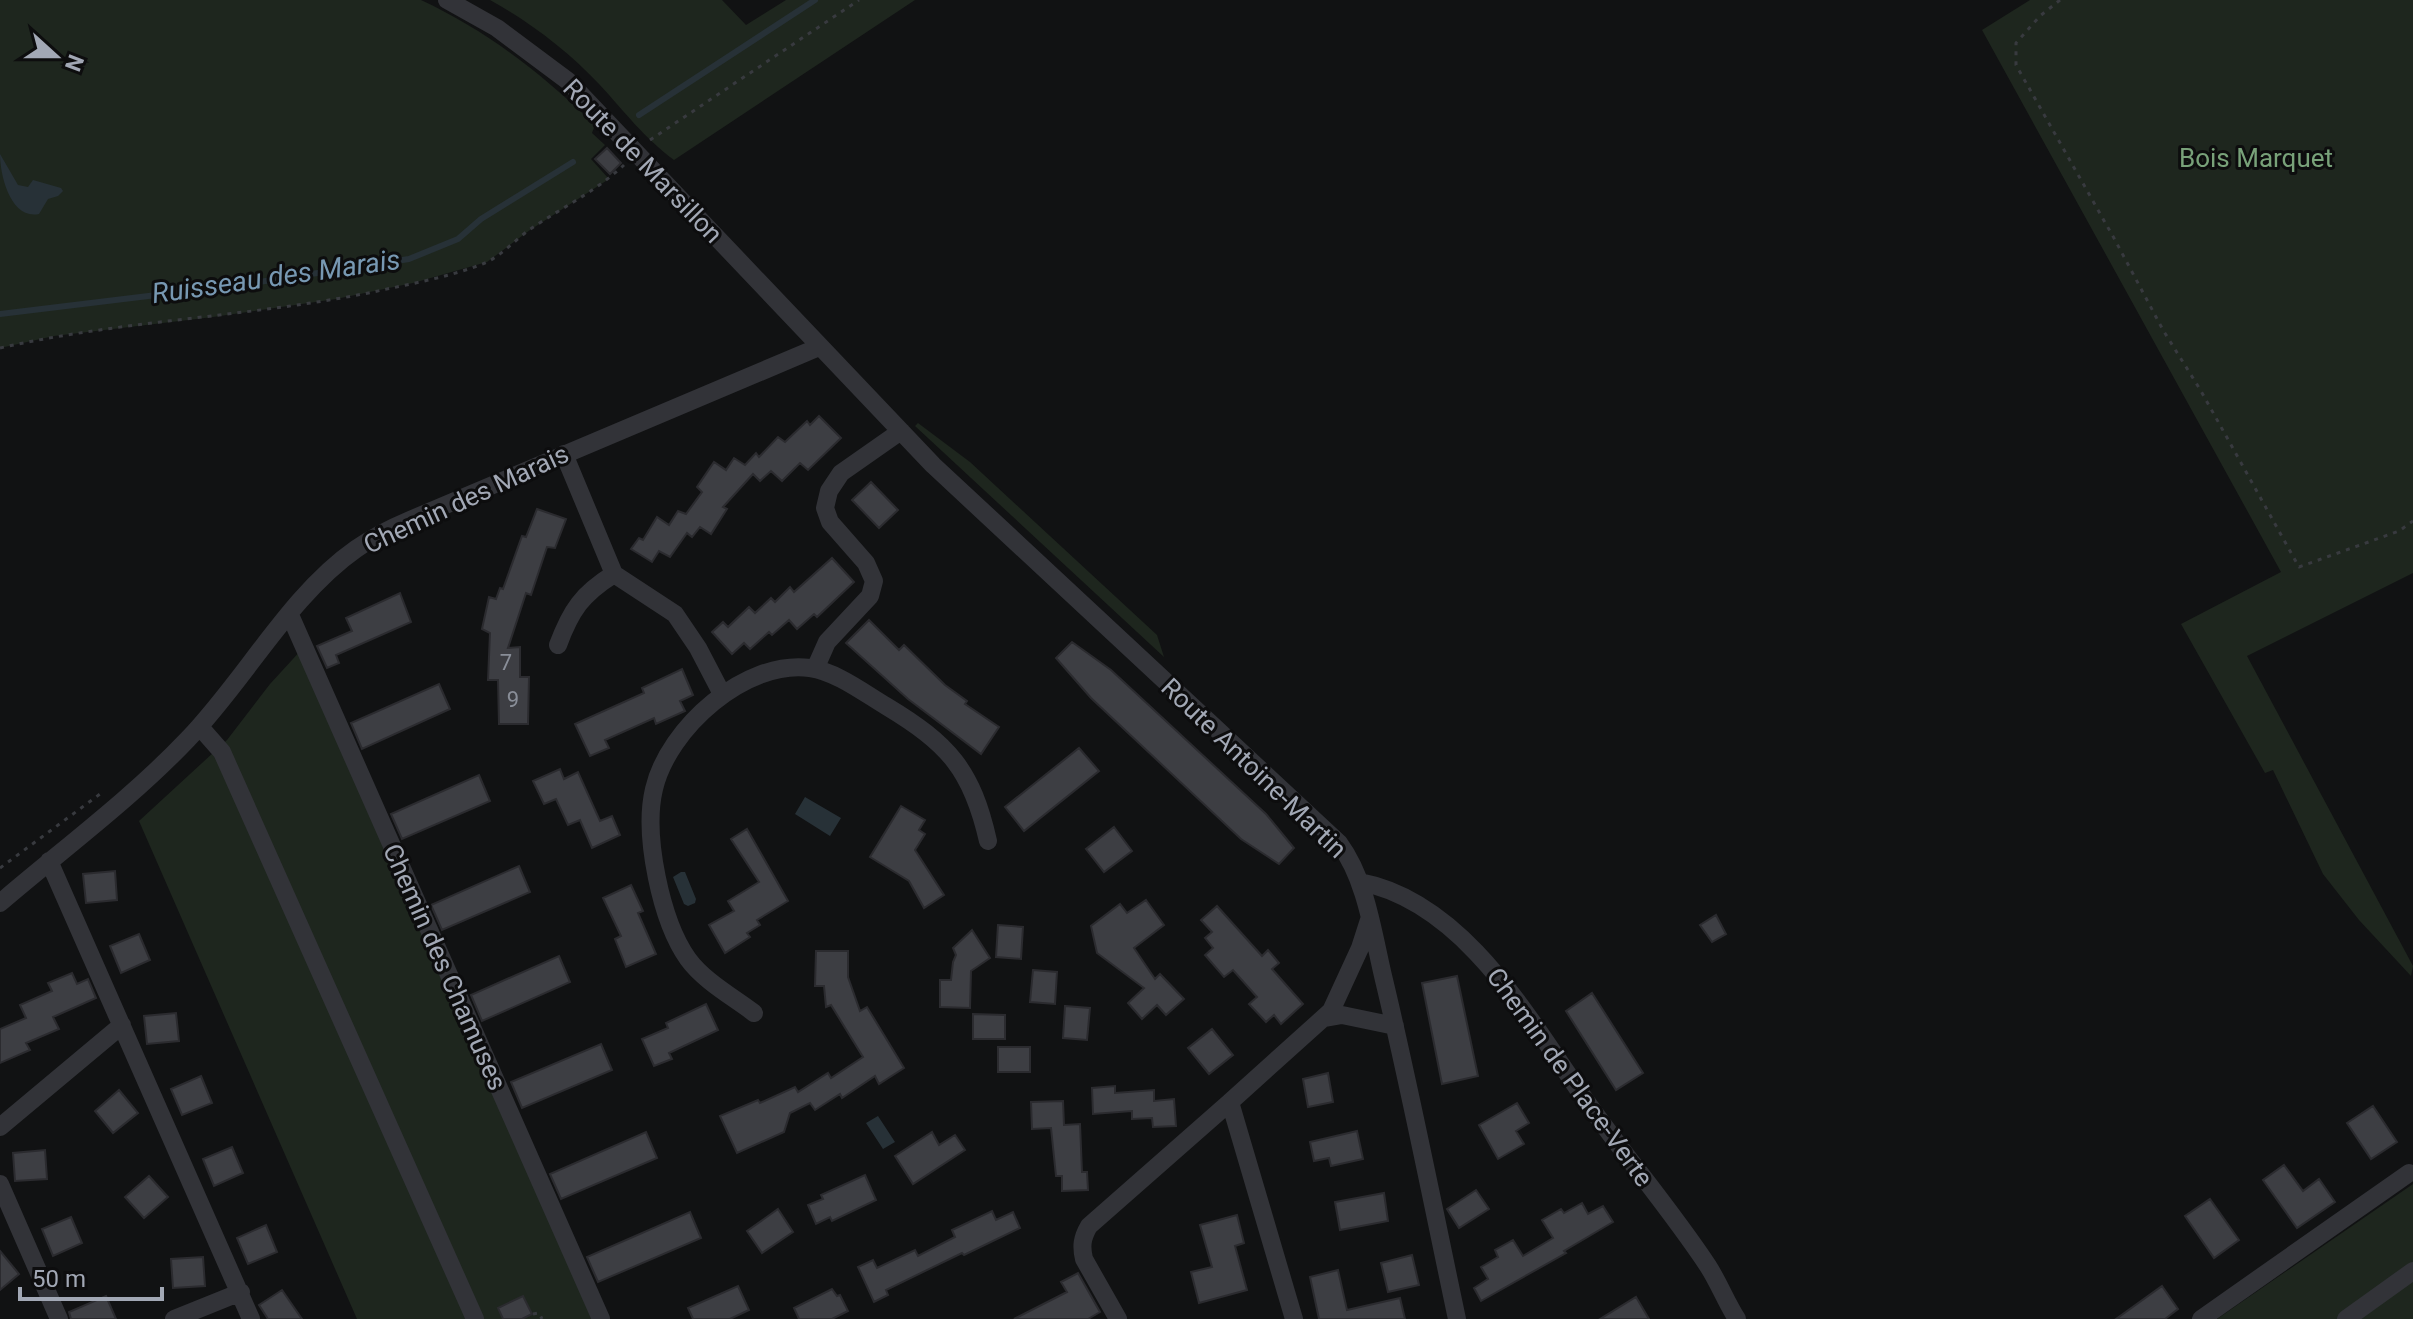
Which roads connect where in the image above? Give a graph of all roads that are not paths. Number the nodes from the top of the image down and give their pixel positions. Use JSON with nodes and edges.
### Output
{"nodes":[{"id":1,"x":447,"y":0,"type":"edge"},
{"id":2,"x":819,"y":347,"type":"junction"},
{"id":3,"x":901,"y":431,"type":"junction"},
{"id":4,"x":564,"y":454,"type":"junction"},
{"id":5,"x":614,"y":574,"type":"junction"},
{"id":6,"x":290,"y":615,"type":"junction"},
{"id":7,"x":558,"y":645,"type":"dead end"},
{"id":8,"x":815,"y":669,"type":"junction"},
{"id":9,"x":722,"y":694,"type":"junction"},
{"id":10,"x":200,"y":727,"type":"junction"},
{"id":11,"x":988,"y":841,"type":"dead end"},
{"id":12,"x":49,"y":861,"type":"junction"},
{"id":13,"x":1360,"y":882,"type":"junction"},
{"id":14,"x":0,"y":903,"type":"edge"},
{"id":15,"x":1369,"y":919,"type":"junction"},
{"id":16,"x":754,"y":1013,"type":"dead end"},
{"id":17,"x":1325,"y":1018,"type":"junction"},
{"id":18,"x":122,"y":1025,"type":"junction"},
{"id":19,"x":1395,"y":1026,"type":"junction"},
{"id":20,"x":1230,"y":1102,"type":"junction"},
{"id":21,"x":0,"y":1127,"type":"edge"},
{"id":22,"x":2409,"y":1173,"type":"dead end"},
{"id":23,"x":0,"y":1184,"type":"edge"},
{"id":24,"x":2413,"y":1271,"type":"edge"},
{"id":25,"x":241,"y":1292,"type":"junction"},
{"id":26,"x":59,"y":1319,"type":"edge"},
{"id":27,"x":174,"y":1319,"type":"edge"},
{"id":28,"x":251,"y":1319,"type":"edge"},
{"id":29,"x":475,"y":1319,"type":"edge"},
{"id":30,"x":601,"y":1319,"type":"edge"},
{"id":31,"x":1118,"y":1319,"type":"edge"},
{"id":32,"x":1294,"y":1319,"type":"edge"},
{"id":33,"x":1457,"y":1319,"type":"edge"},
{"id":34,"x":1737,"y":1319,"type":"edge"},
{"id":35,"x":2201,"y":1319,"type":"edge"},
{"id":36,"x":2346,"y":1319,"type":"edge"}],
"edges":[{"from":1,"to":2,"type":"street","name":"Route de Marsillon"},
{"from":2,"to":3,"type":"street","name":"Route Antoine-Martin"},
{"from":2,"to":4,"type":"street","name":"Chemin des Marais"},
{"from":3,"to":8,"type":"street"},
{"from":3,"to":13,"type":"street","name":"Route Antoine-Martin"},
{"from":4,"to":5,"type":"street"},
{"from":4,"to":6,"type":"street","name":"Chemin des Marais"},
{"from":5,"to":7,"type":"street"},
{"from":5,"to":9,"type":"street"},
{"from":6,"to":10,"type":"street","name":"Chemin des Marais"},
{"from":6,"to":30,"type":"street","name":"Chemin des Chamuses"},
{"from":8,"to":9,"type":"street"},
{"from":8,"to":11,"type":"street"},
{"from":9,"to":16,"type":"street"},
{"from":10,"to":12,"type":"street","name":"Chemin des Marais"},
{"from":10,"to":29,"type":"street"},
{"from":12,"to":14,"type":"street","name":"Chemin des Marais"},
{"from":12,"to":18,"type":"street"},
{"from":13,"to":15,"type":"street","name":"Route Antoine-Martin"},
{"from":13,"to":34,"type":"street","name":"Chemin de Place-Verte"},
{"from":15,"to":17,"type":"street"},
{"from":15,"to":19,"type":"street","name":"Route Antoine-Martin"},
{"from":17,"to":19,"type":"street"},
{"from":17,"to":20,"type":"street"},
{"from":18,"to":21,"type":"street"},
{"from":18,"to":25,"type":"street"},
{"from":19,"to":33,"type":"street","name":"Route Antoine-Martin"},
{"from":20,"to":31,"type":"street"},
{"from":20,"to":32,"type":"street"},
{"from":22,"to":35,"type":"street"},
{"from":23,"to":26,"type":"street"},
{"from":24,"to":36,"type":"street"},
{"from":25,"to":27,"type":"street"},
{"from":25,"to":28,"type":"street"}]}
